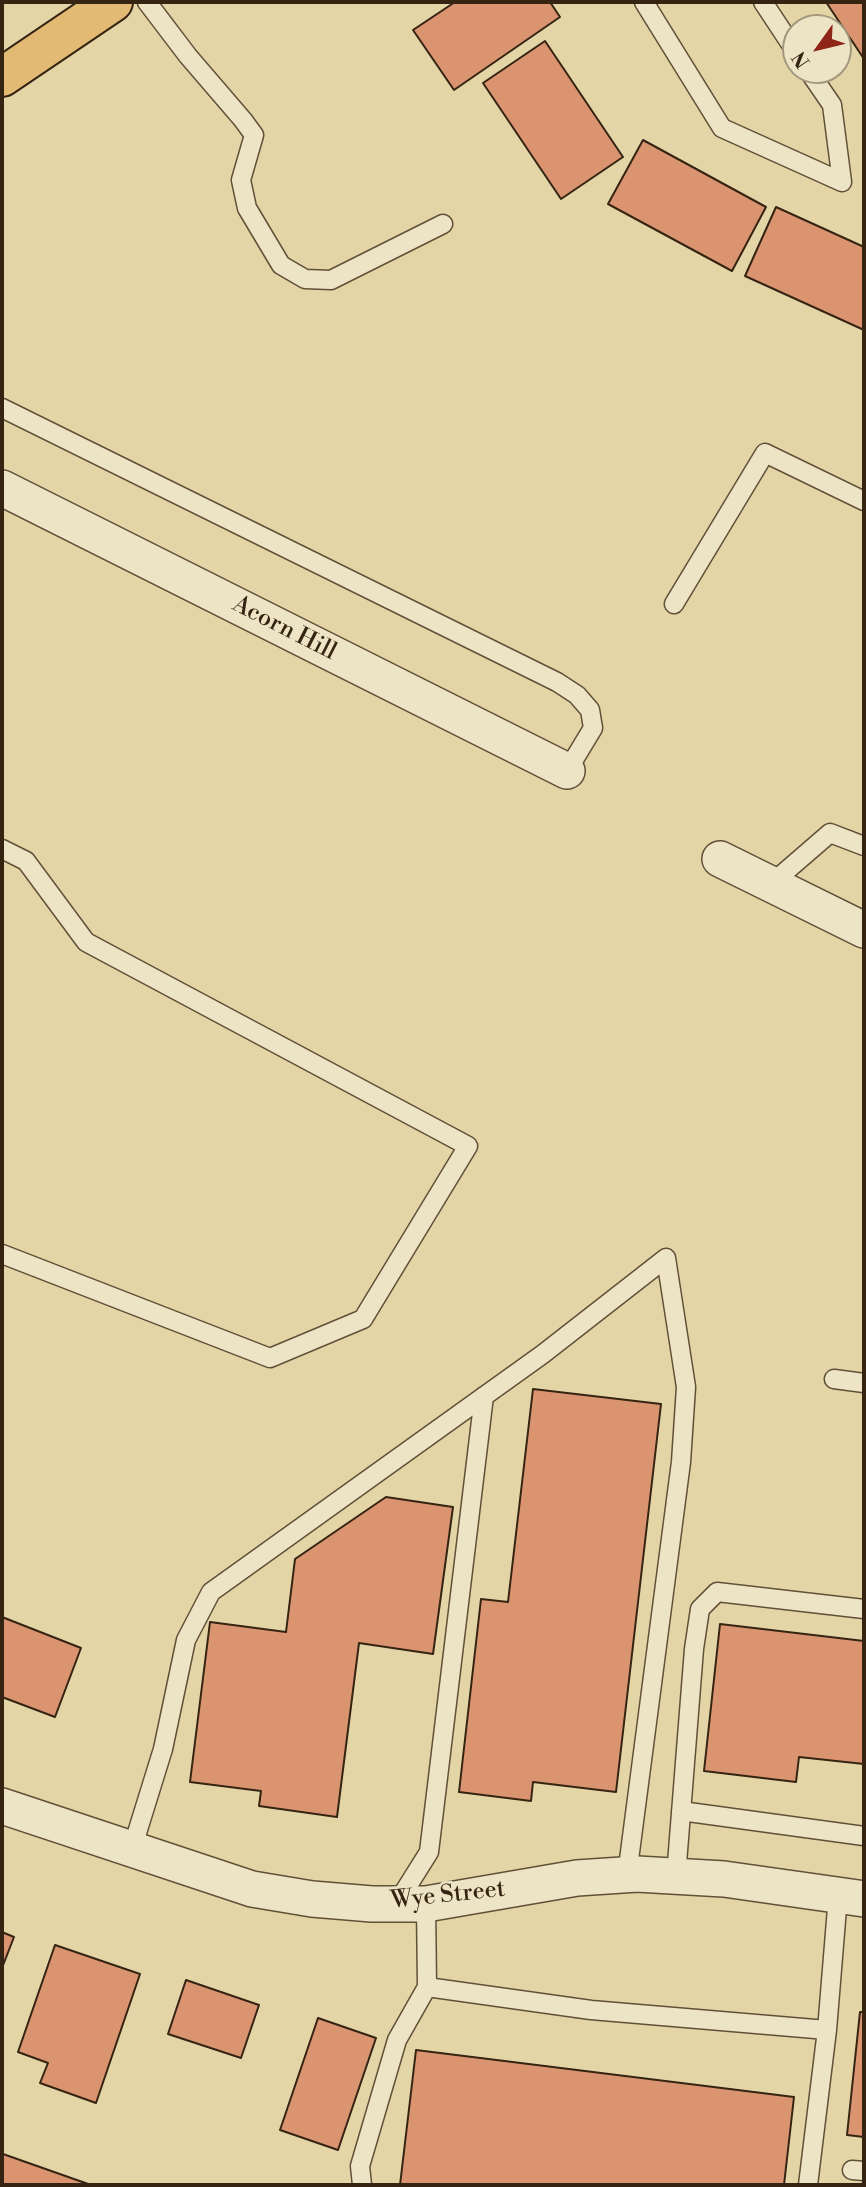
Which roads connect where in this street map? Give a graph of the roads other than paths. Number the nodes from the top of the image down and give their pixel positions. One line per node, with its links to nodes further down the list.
1 (113, 2): 6 (main road)
2 (147, 2): 8 (lane)
3 (644, 2): 7 (lane)
4 (763, 2): 5 (lane)
5 (782, 31)
6 (2, 77)
7 (818, 84)
8 (443, 224)
9 (3, 412): 13 (lane)
10 (2, 488): 13 (street, Acorn Hill)
11 (864, 500): 12 (lane)
12 (674, 604)
13 (567, 771)
14 (864, 846): 17 (lane)
15 (2, 849): 19 (lane)
16 (719, 859): 17 (street)
17 (771, 884): 18 (street)
18 (864, 930)
19 (2, 1254)
20 (834, 1379): 21 (lane)
21 (864, 1384)
22 (484, 1396): 27 (lane); 28 (lane); 31 (lane)
23 (864, 1609): 25 (lane)
24 (2, 1806): 27 (street, Wye Street)
25 (681, 1811): 26 (lane); 29 (lane)
26 (864, 1836)
27 (132, 1849): 31 (street, Wye Street)
28 (627, 1875): 29 (street, Wye Street); 31 (street, Wye Street)
29 (676, 1876): 30 (street, Wye Street)
30 (851, 1897): 33 (lane)
31 (411, 1903): 32 (lane)
32 (427, 1987): 33 (lane); 34 (lane)
33 (827, 2030): 35 (lane)
34 (362, 2185)
35 (808, 2185)

